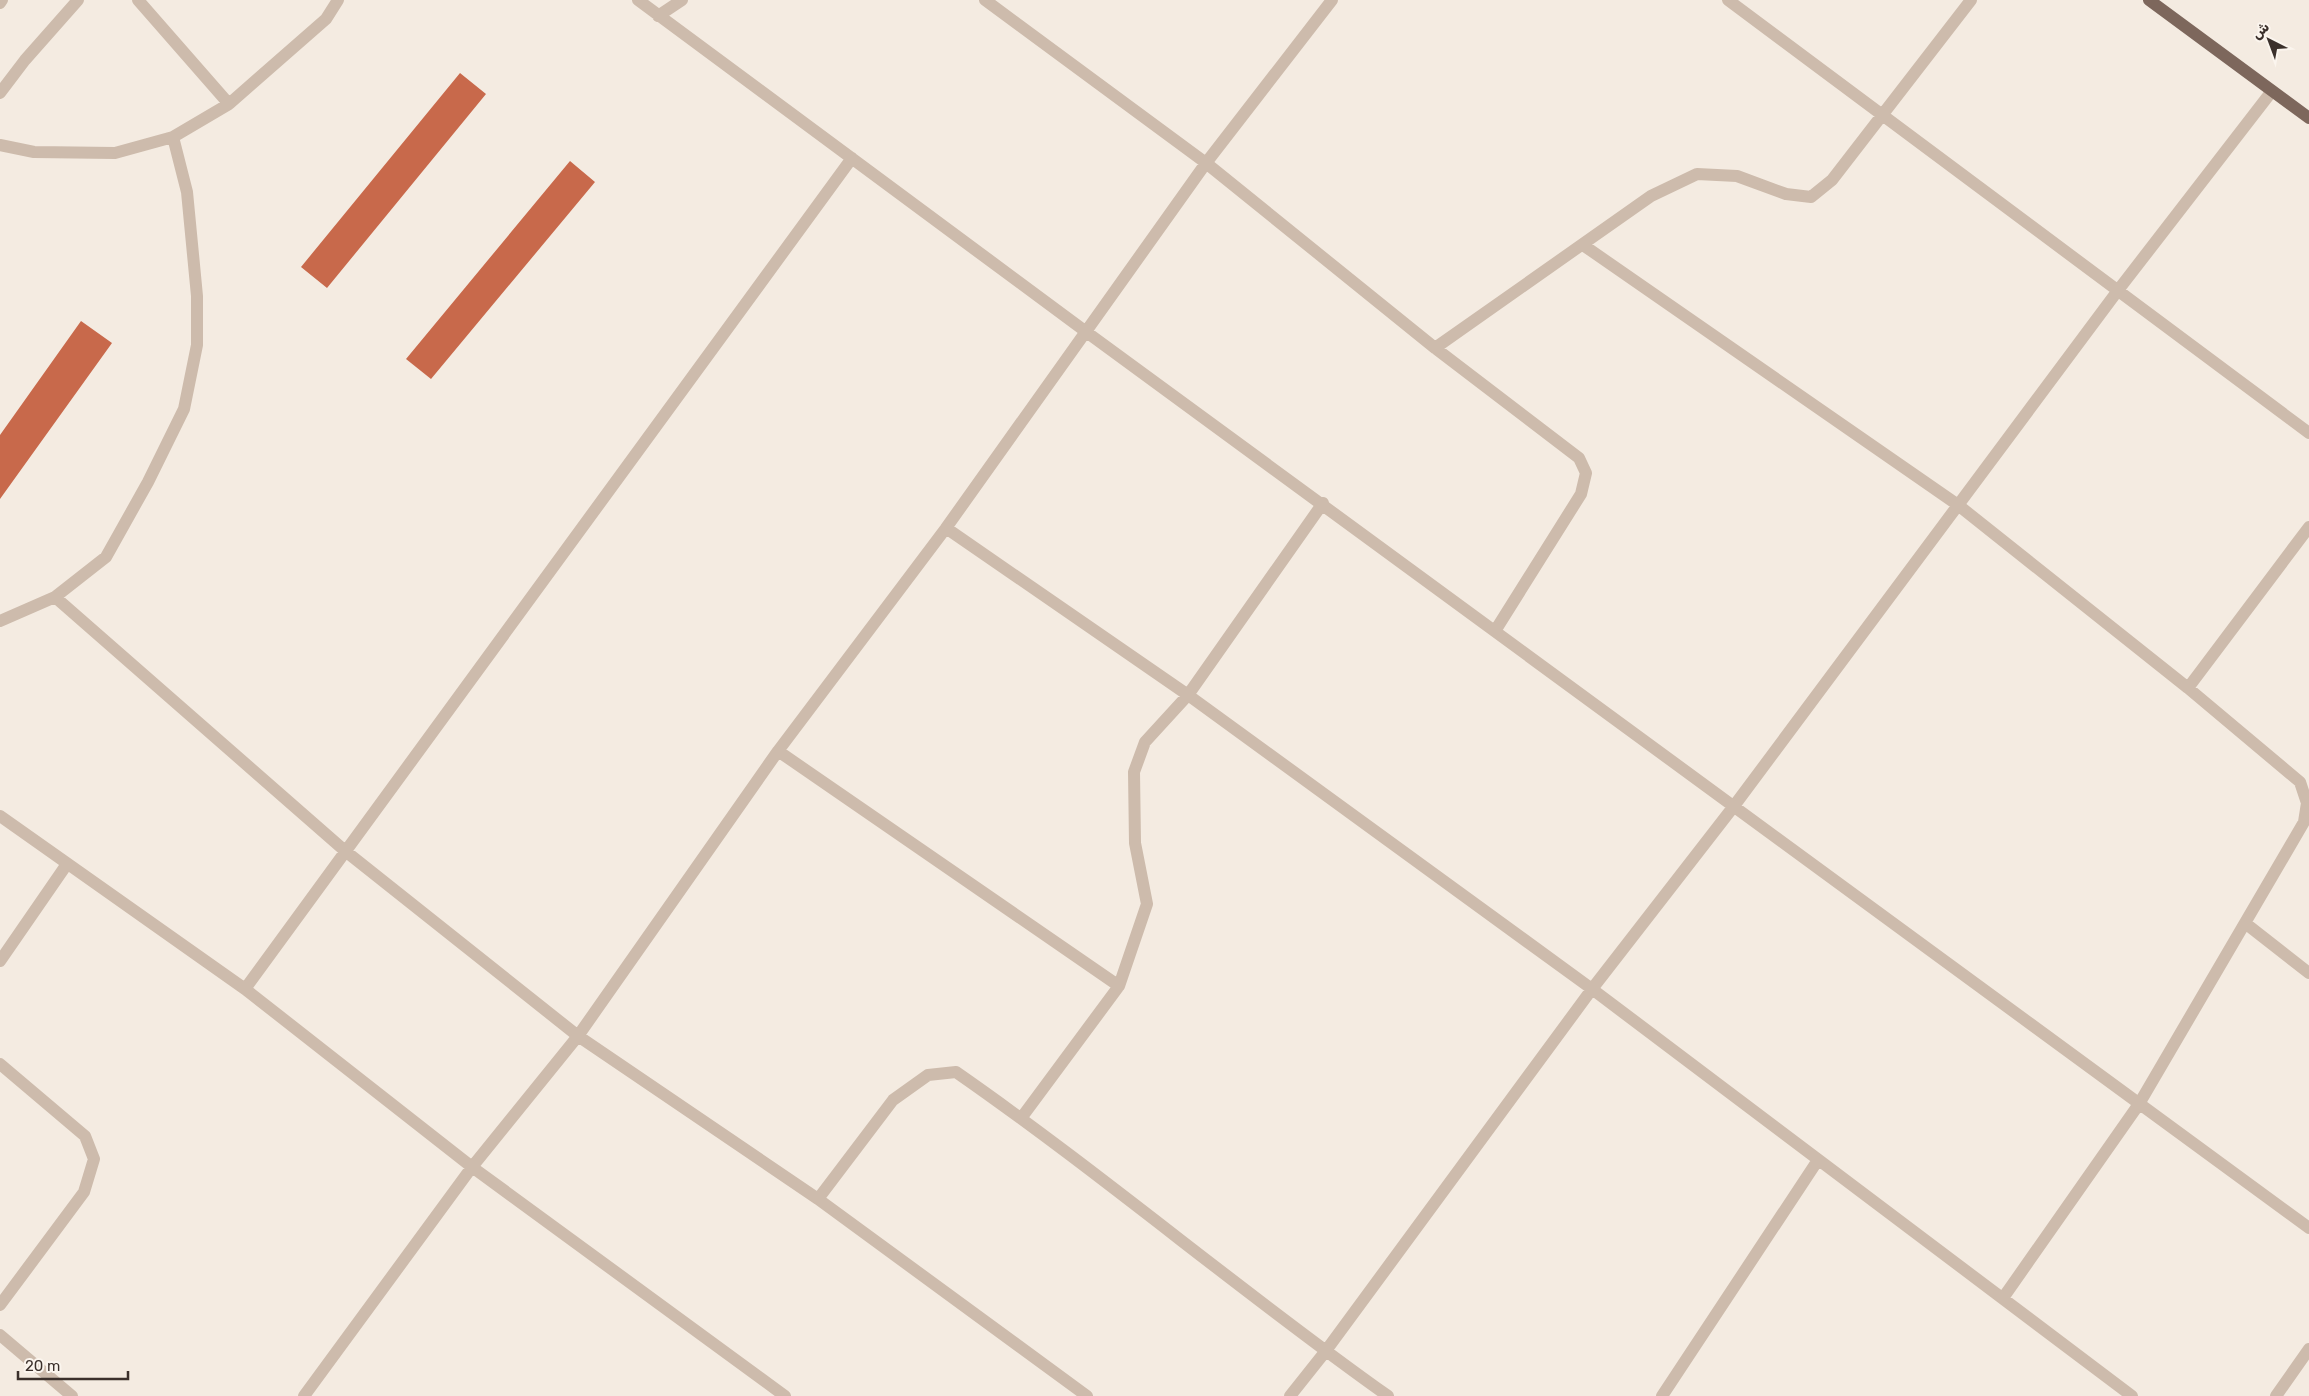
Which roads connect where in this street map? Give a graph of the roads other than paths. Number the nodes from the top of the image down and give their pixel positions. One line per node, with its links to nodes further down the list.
1 (78, 0): 13 (street)
2 (138, 0): 14 (street)
3 (338, 0): 14 (street)
4 (638, 0): 11 (street)
5 (682, 0): 11 (street)
6 (985, 0): 20 (street)
7 (1332, 0): 20 (street)
8 (1728, 0): 15 (street)
9 (1970, 0): 15 (street)
10 (2149, 0): 12 (main road)
11 (658, 16): 19 (street)
12 (2272, 91): 16 (main road); 22 (street)
13 (0, 93)
14 (229, 104): 17 (street)
15 (1883, 114): 21 (street); 22 (street)
16 (2309, 118)
17 (173, 137): 18 (street); 30 (street)
18 (0, 145)
19 (852, 158): 23 (street); 38 (street)
20 (1206, 163): 23 (street); 24 (street)
21 (1583, 245): 24 (street); 27 (street)
22 (2119, 289): 25 (street); 27 (street)
23 (1085, 331): 26 (street); 29 (street)
24 (1435, 348): 32 (street)
25 (2309, 433)
26 (1323, 503): 32 (street); 34 (street)
27 (1958, 505): 33 (street); 36 (street)
28 (2309, 527): 33 (street)
29 (946, 528): 34 (street); 35 (street)
30 (55, 597): 31 (street); 38 (street)
31 (0, 621)
32 (1495, 631): 36 (street)
33 (2188, 688): 40 (street)
34 (1188, 695): 43 (street); 45 (street)
35 (778, 751): 43 (street); 46 (street)
36 (1734, 806): 45 (street); 48 (street)
37 (0, 816): 39 (street)
38 (344, 850): 44 (street); 46 (street)
39 (67, 864): 41 (street); 44 (street)
40 (2245, 923): 42 (street); 48 (street)
41 (0, 961)
42 (2309, 973)
43 (1119, 986): 49 (street)
44 (245, 989): 51 (street)
45 (1592, 989): 50 (street); 58 (street)
46 (578, 1036): 51 (street); 52 (street)
47 (0, 1064): 55 (street)
48 (2139, 1104): 53 (street); 54 (street)
49 (1022, 1118): 52 (street); 58 (street)
50 (1818, 1160): 54 (street); 65 (street)
51 (472, 1167): 60 (street); 61 (street)
52 (818, 1199): 62 (street)
53 (2309, 1228)
54 (2003, 1298): 66 (street)
55 (0, 1305)
56 (0, 1336): 59 (street)
57 (2309, 1349): 67 (street)
58 (1325, 1352): 63 (street); 64 (street)
59 (72, 1396)
60 (304, 1396)
61 (785, 1396)
62 (1087, 1396)
63 (1290, 1396)
64 (1388, 1396)
65 (1662, 1396)
66 (2132, 1396)
67 (2276, 1396)

